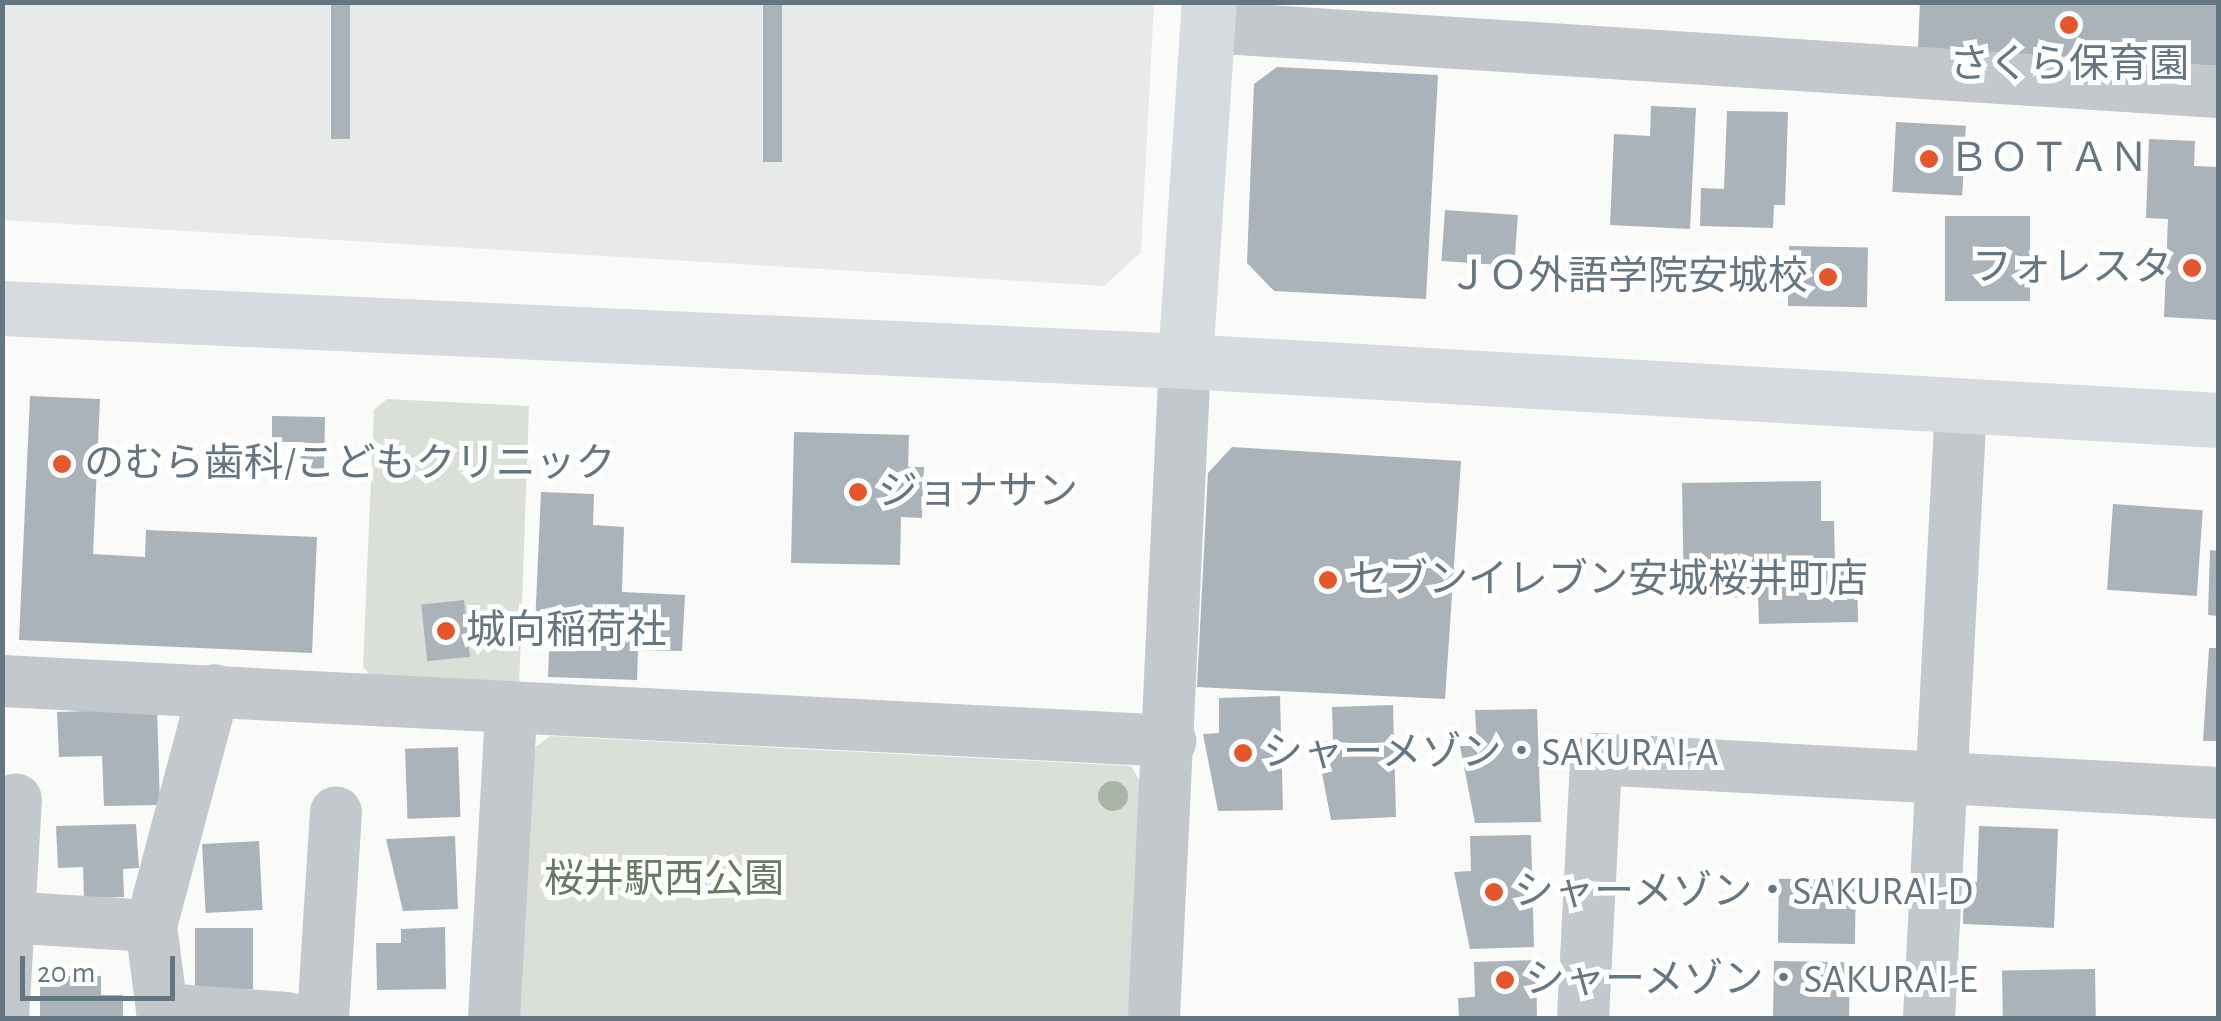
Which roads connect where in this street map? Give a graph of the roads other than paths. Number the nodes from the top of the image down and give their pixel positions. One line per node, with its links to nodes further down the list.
1 (1208, 15): 2 (street); 4 (street)
2 (2218, 92)
3 (2, 308): 4 (street)
4 (1185, 360): 5 (street); 10 (street)
5 (1960, 406): 6 (street); 11 (street)
6 (2218, 420)
7 (2, 681): 8 (street)
8 (214, 690): 9 (street); 16 (street)
9 (511, 710): 10 (street); 21 (street)
10 (1170, 741): 22 (street)
11 (1940, 777): 12 (street); 23 (street); 24 (street)
12 (2218, 793)
13 (16, 799): 15 (street)
14 (336, 812): 20 (street)
15 (4, 917): 16 (street); 18 (street)
16 (151, 926): 17 (street)
17 (162, 1014): 19 (street)
18 (2, 1018)
19 (287, 1018)
20 (323, 1018)
21 (494, 1018)
22 (1154, 1018)
23 (1583, 1018)
24 (1929, 1018)

